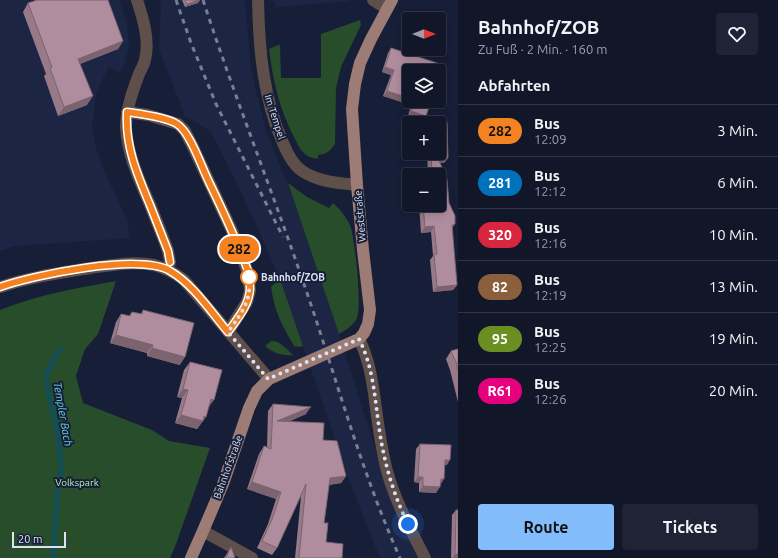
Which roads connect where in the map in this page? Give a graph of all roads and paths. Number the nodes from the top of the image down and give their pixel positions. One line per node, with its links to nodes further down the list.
1 (137, 0): 5 (street)
2 (258, 0): 6 (street, Im Tempel)
3 (373, 0): 4 (street)
4 (390, 5): 6 (main road, Weststraße)
5 (127, 112): 7 (street); 9 (street)
6 (357, 185): 10 (main road, Weststraße)
7 (168, 270): 8 (street); 9 (street)
8 (0, 287)
9 (228, 332): 11 (street)
10 (359, 339): 11 (main road); 15 (street)
11 (268, 379): 12 (main road, Bahnhofstraße)
12 (203, 531): 13 (main road, Bahnhofstraße); 14 (street)
13 (191, 558)
14 (252, 558)
15 (425, 558)

